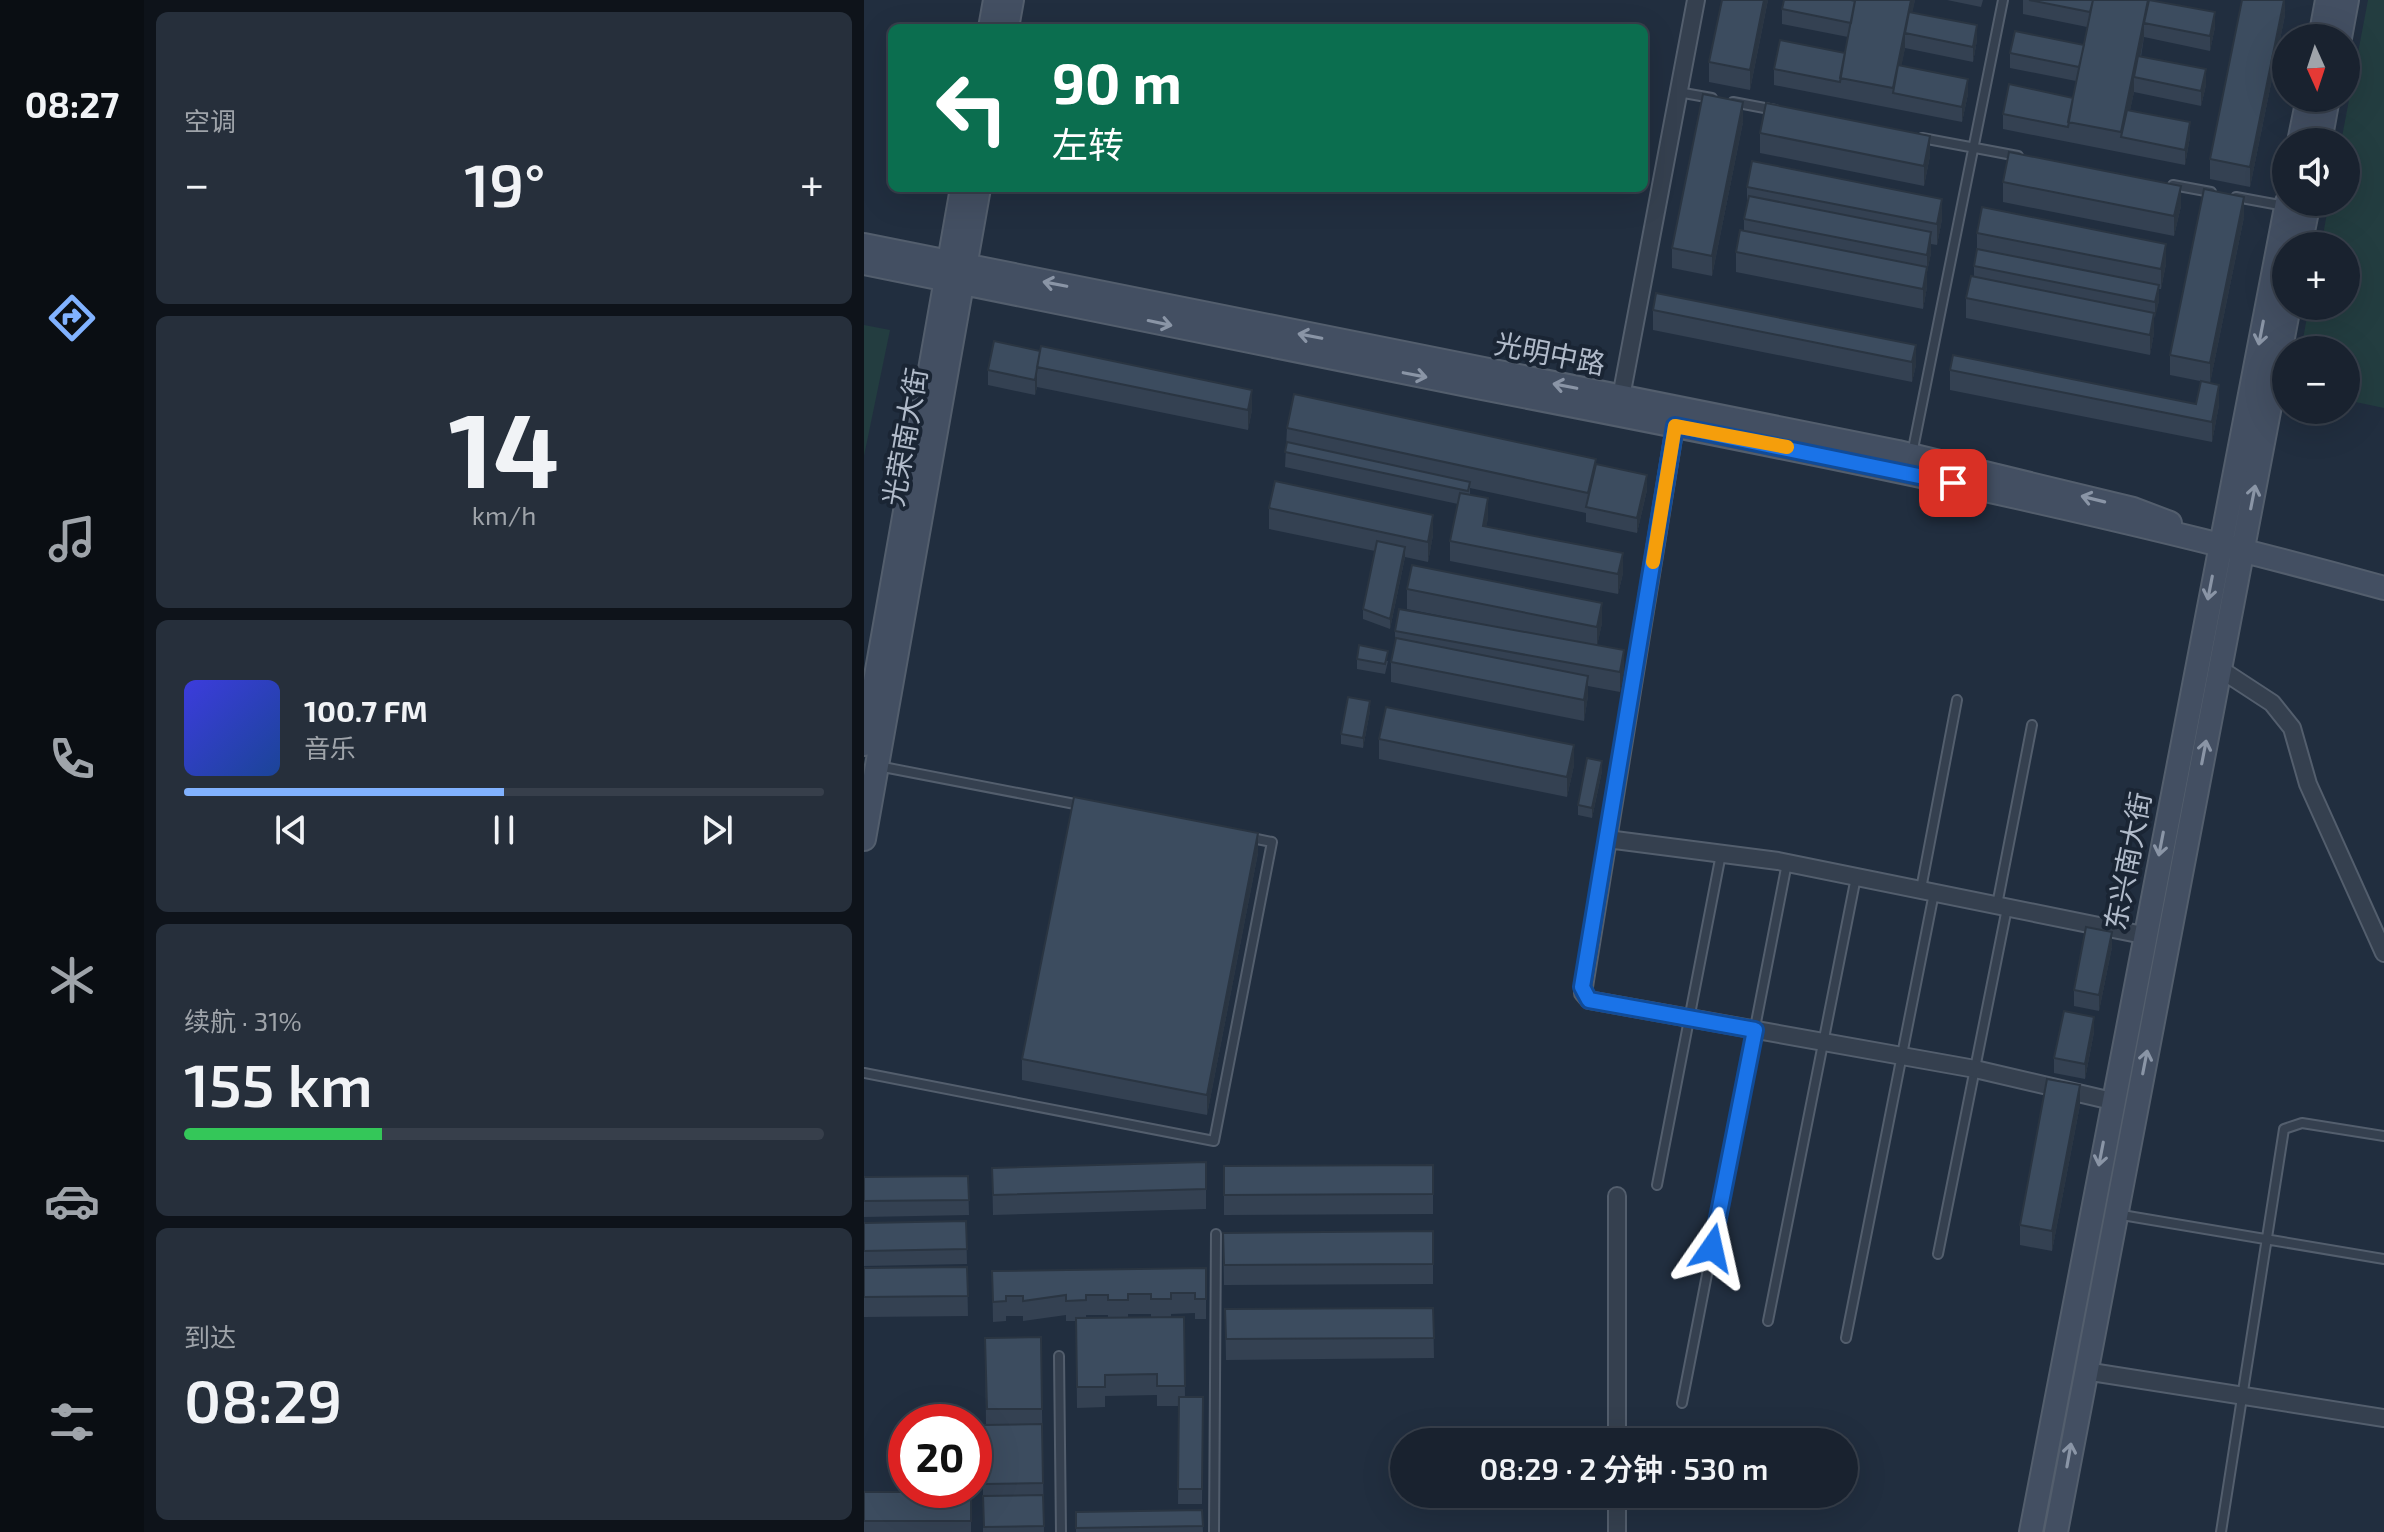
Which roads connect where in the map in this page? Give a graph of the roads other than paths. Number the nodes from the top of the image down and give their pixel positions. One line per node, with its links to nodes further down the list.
1 (995, 0): 7 (street)
2 (1012, 0): 8 (street)
3 (1696, 0): 11 (street)
4 (2003, 0): 14 (lane)
5 (2327, 0): 9 (street)
6 (2347, 0): 10 (street)
7 (991, 24)
8 (1008, 24)
9 (2323, 24)
10 (2343, 24)
11 (1678, 92): 12 (lane); 25 (street)
12 (1787, 112)
13 (1911, 136): 14 (lane)
14 (1973, 147): 15 (lane); 27 (lane)
15 (2036, 159)
16 (2161, 183): 19 (lane)
17 (962, 192): 23 (street, 光荣南大街)
18 (978, 192): 23 (street, 光荣南大街)
19 (2272, 202)
20 (2285, 216): 28 (street, 东兴南大街, one-way to 28)
21 (864, 245): 23 (street, 光明中路)
22 (864, 263): 23 (street, 光明中路)
23 (955, 273): 25 (street, 光明中路, one-way to 23); 26 (street, 光明中路, one-way to 26); 34 (street, 光荣南大街); 35 (street, 光荣南大街)
24 (2286, 320): 29 (street, 东兴南大街, one-way to 24)
25 (1621, 397): 27 (street, 光明中路)
26 (1675, 426): 28 (street, 光明中路); 39 (street)
27 (1912, 455): 28 (street, 光明中路, one-way to 27)
28 (2219, 542): 29 (street, 光明中路); 45 (street, 东兴南大街, one-way to 45)
29 (2244, 549): 30 (street, 光明中路); 31 (street, 东兴南大街)
30 (2384, 588)
31 (2220, 669): 46 (street); 57 (street, 东兴南大街, one-way to 31)
32 (1957, 700): 43 (lane)
33 (2032, 725): 44 (lane)
34 (864, 744)
35 (877, 766): 36 (lane); 38 (street, 光荣南大街)
36 (1090, 807)
37 (1242, 837): 52 (lane)
38 (864, 839)
39 (1607, 839): 40 (street); 47 (street)
40 (1721, 854): 41 (street); 47 (lane)
41 (1787, 863): 42 (street); 48 (lane)
42 (1856, 877): 43 (street); 49 (lane)
43 (1928, 891): 44 (street); 50 (lane)
44 (2002, 907): 45 (street); 51 (lane)
45 (2143, 935): 53 (street, 东兴南大街)
46 (2384, 953)
47 (1690, 1018): 48 (street); 55 (lane)
48 (1755, 1030): 49 (street); 67 (lane)
49 (1823, 1042): 50 (street); 62 (lane)
50 (1901, 1056): 51 (street); 63 (lane)
51 (1975, 1069): 53 (street); 60 (lane)
52 (864, 1073)
53 (2112, 1101): 74 (street, 东兴南大街, one-way to 74)
54 (2384, 1136): 59 (lane)
55 (1657, 1185)
56 (1617, 1196): 69 (street)
57 (2115, 1214): 59 (lane); 65 (street, 东兴南大街)
58 (1216, 1234): 72 (lane)
59 (2267, 1239): 61 (lane); 66 (lane)
60 (1938, 1254)
61 (2384, 1259)
62 (1768, 1321)
63 (1846, 1338)
64 (1059, 1356): 71 (lane)
65 (2085, 1371): 66 (street); 75 (street, 东兴南大街, one-way to 65)
66 (2243, 1396): 68 (street); 76 (lane)
67 (1682, 1403)
68 (2384, 1418)
69 (1617, 1428)
70 (1617, 1508): 73 (street)
71 (1061, 1532)
72 (1214, 1532)
73 (1617, 1532)
74 (2031, 1532)
75 (2056, 1532)
76 (2221, 1532)

